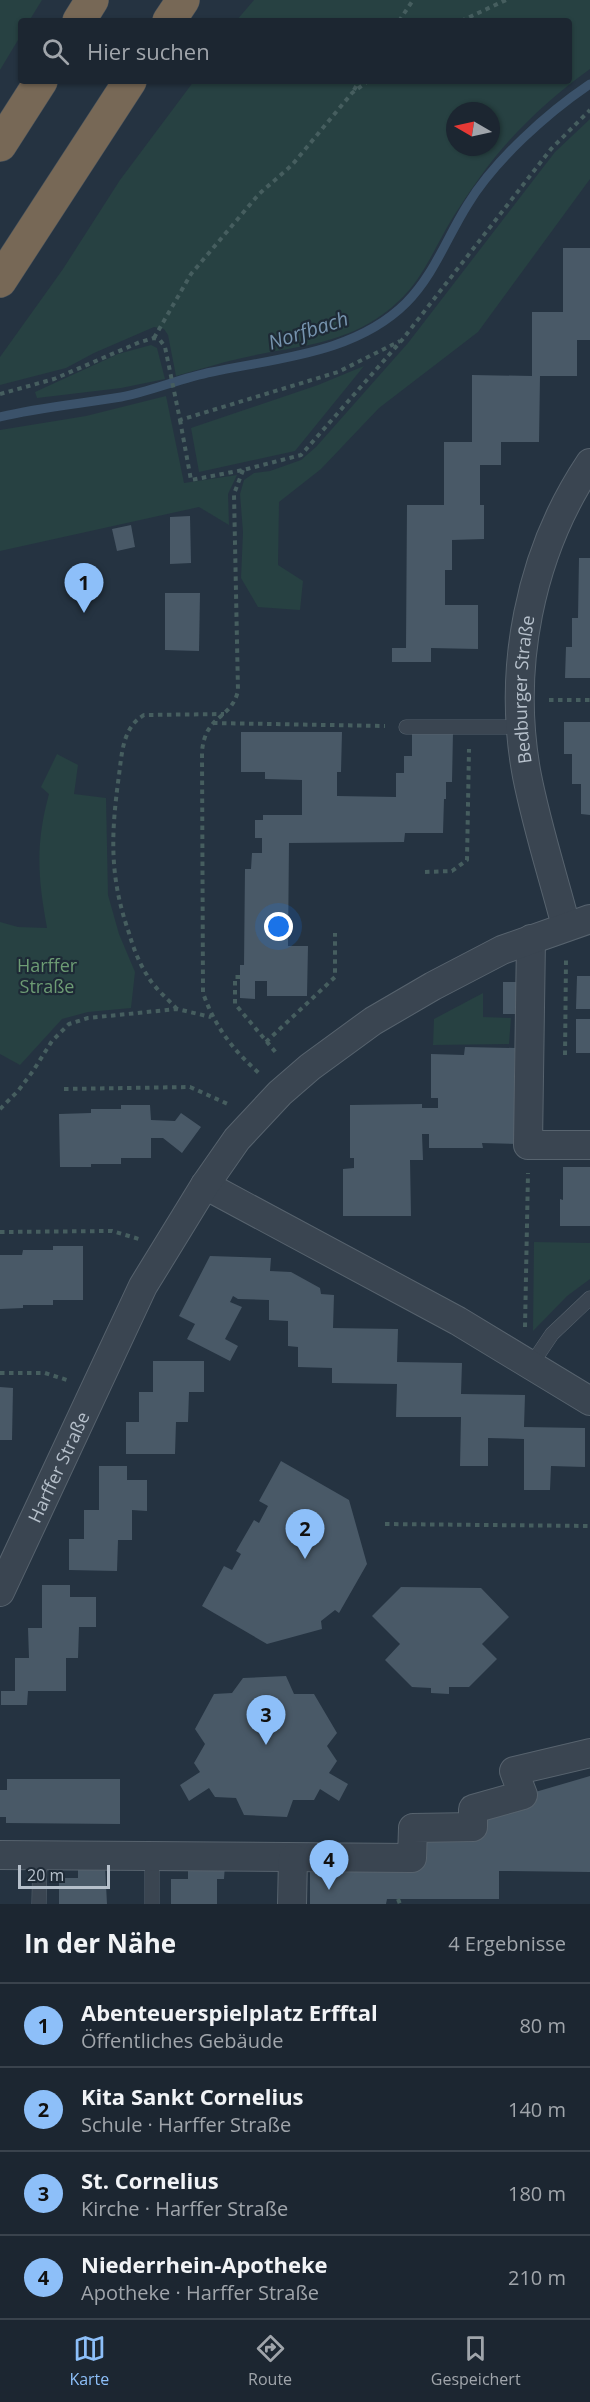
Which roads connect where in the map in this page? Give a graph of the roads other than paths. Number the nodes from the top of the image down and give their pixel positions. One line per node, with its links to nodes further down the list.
1 (92, 0): 3 (highway)
2 (183, 0): 4 (highway)
3 (81, 18)
4 (171, 18)
5 (39, 84): 7 (highway)
6 (128, 84): 8 (highway)
7 (0, 145)
8 (0, 281)
9 (590, 464): 10 (street, Bedburger Straße)
10 (520, 714): 11 (lane); 12 (street, Bedburger Straße)
11 (406, 727)
12 (578, 922): 13 (street, Harffer Straße)
13 (531, 939): 14 (street); 15 (street, Harffer Straße)
14 (590, 1145)
15 (206, 1185): 17 (street); 19 (street, Harffer Straße)
16 (590, 1299): 17 (lane)
17 (528, 1363): 18 (street)
18 (590, 1401)
19 (0, 1593)
20 (590, 1754): 24 (street)
21 (0, 1855): 22 (street)
22 (40, 1855): 23 (street); 25 (lane)
23 (152, 1857): 24 (street); 26 (lane)
24 (293, 1858): 27 (street)
25 (39, 1904)
26 (152, 1904)
27 (292, 1904)

